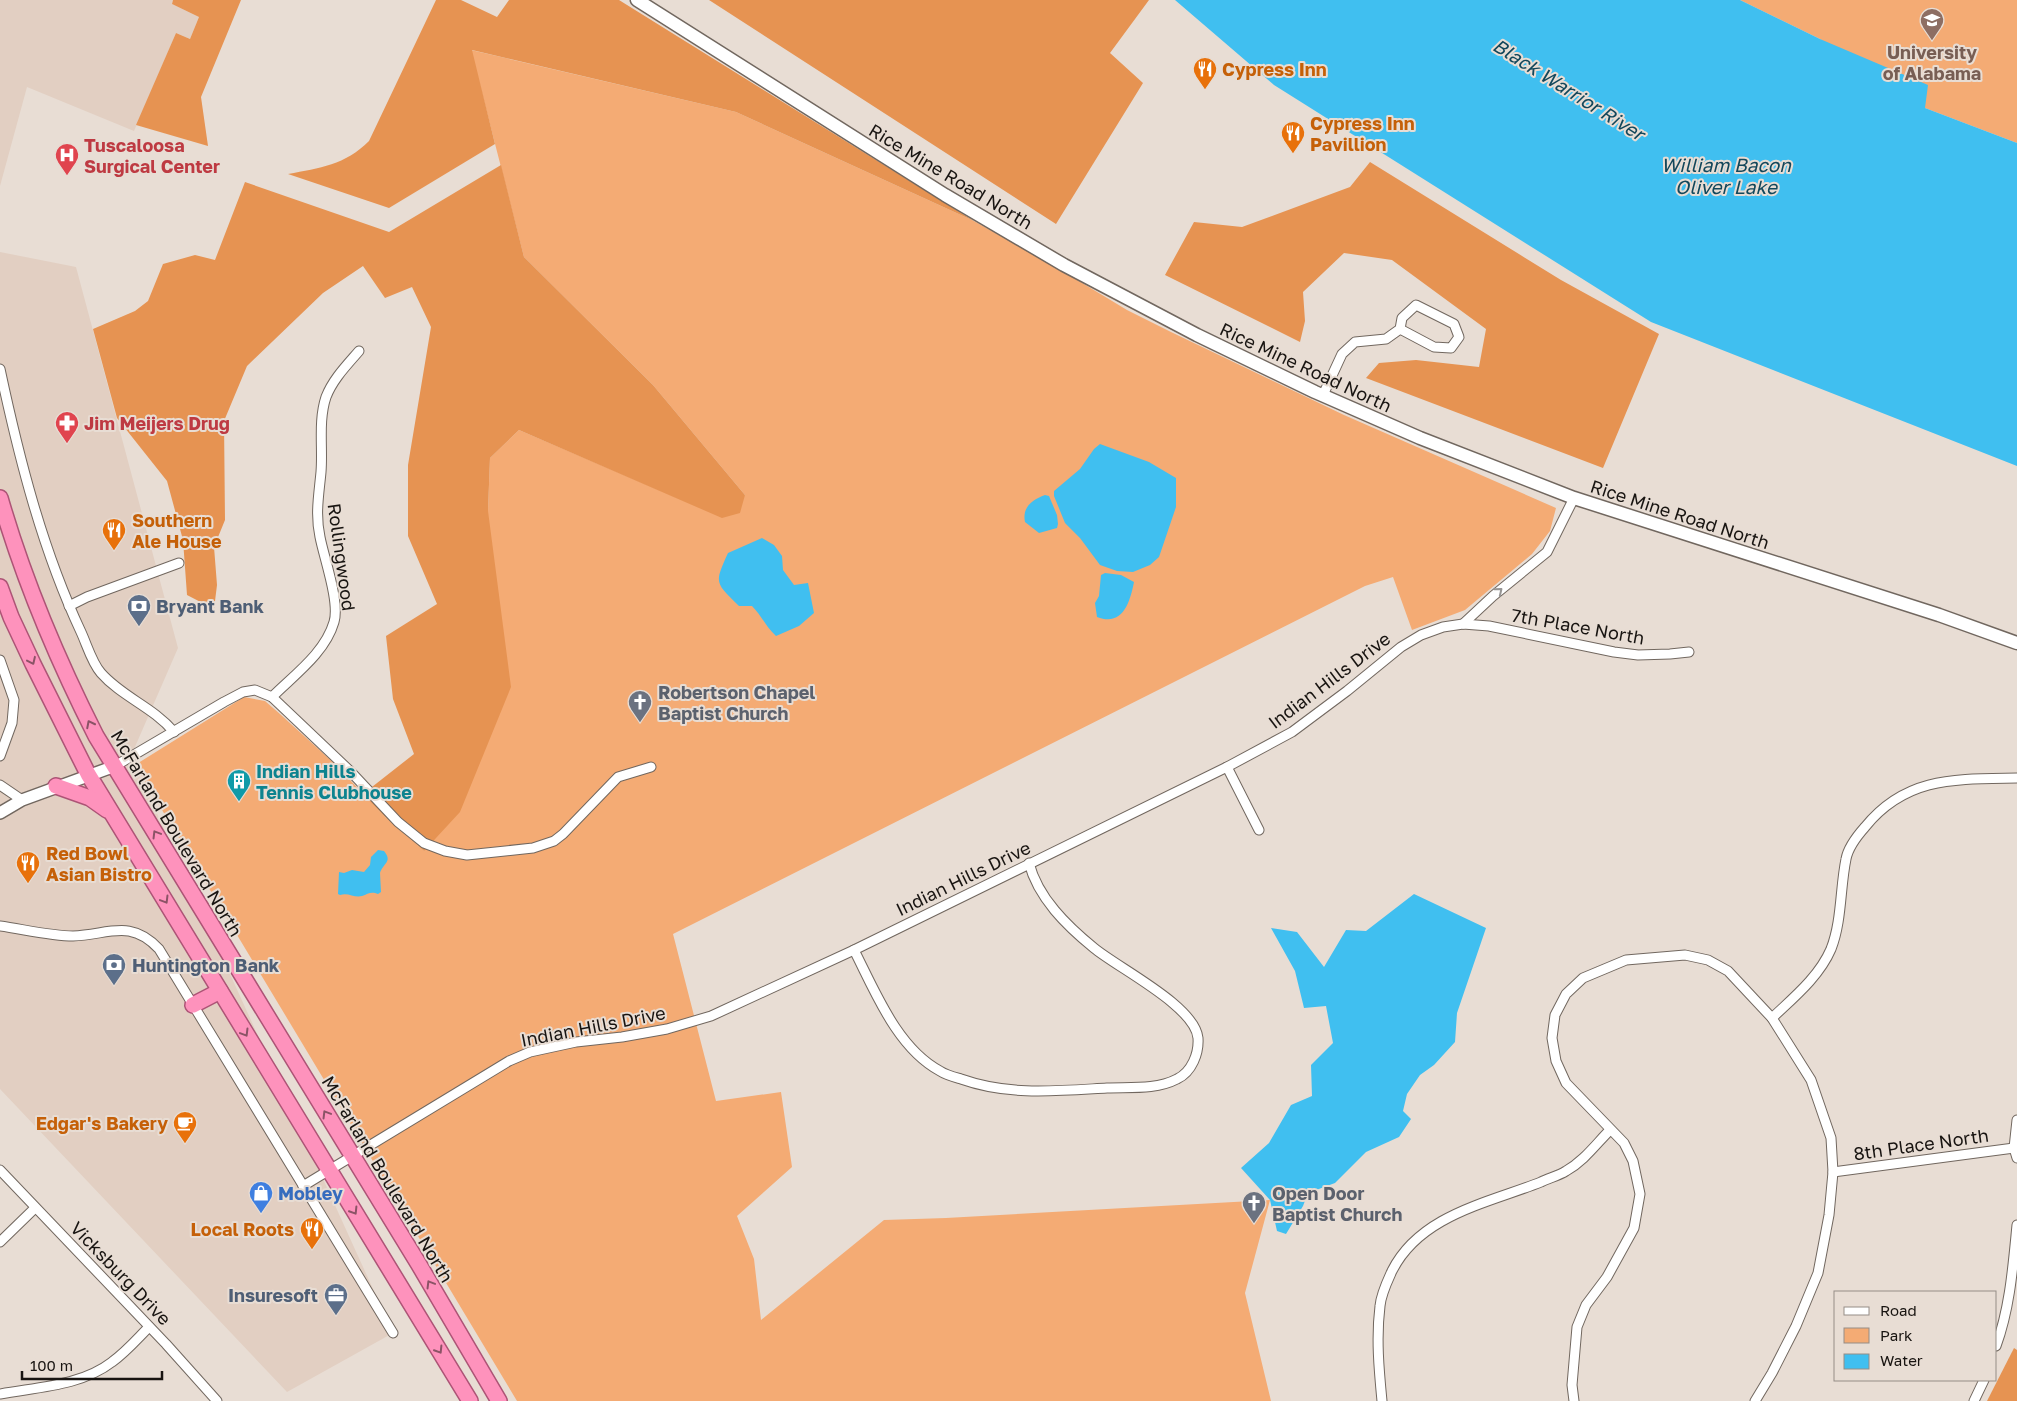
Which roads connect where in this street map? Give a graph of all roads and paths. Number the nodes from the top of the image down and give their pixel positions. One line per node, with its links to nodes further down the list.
1 (637, 0): 5 (main road, Rice Mine Road North)
2 (1400, 329): 2 (street); 5 (street)
3 (359, 350): 15 (street, Rollingwood)
4 (0, 369): 10 (street)
5 (1323, 395): 7 (main road, Rice Mine Road North)
6 (0, 498): 18 (highway, McFarland Boulevard North, one-way to 6)
7 (1574, 498): 11 (street, one-way to 7); 12 (main road, Rice Mine Road North)
8 (179, 563): 10 (street)
9 (0, 587): 21 (highway, one-way to 21)
10 (69, 606): 16 (street)
11 (1463, 624): 13 (street, 7th Place North); 20 (street, Indian Hills Drive)
12 (2017, 643)
13 (1689, 652)
14 (0, 660): 17 (street)
15 (272, 697): 16 (street); 19 (street)
16 (174, 732): 18 (street)
17 (0, 756)
18 (114, 766): 21 (street); 38 (highway, McFarland Boulevard North, one-way to 18)
19 (651, 767)
20 (1227, 767): 28 (street); 29 (street, Indian Hills Drive)
21 (88, 774): 24 (street); 27 (highway)
22 (2017, 778): 34 (street)
23 (0, 785): 25 (street)
24 (56, 786): 25 (street); 27 (highway)
25 (22, 800): 26 (street)
26 (0, 813)
27 (112, 813): 32 (highway, one-way to 32)
28 (1259, 830)
29 (1029, 863): 31 (street, Indian Hills Drive); 31 (street)
30 (0, 926): 33 (street)
31 (854, 950): 38 (street, Indian Hills Drive)
32 (220, 991): 33 (highway); 41 (highway, one-way to 41)
33 (193, 1005): 43 (street)
34 (1772, 1018): 36 (street); 42 (street)
35 (2017, 1120): 37 (street)
36 (1610, 1130): 56 (street); 57 (street)
37 (2014, 1148): 39 (street); 42 (street, 8th Place North)
38 (352, 1155): 41 (street, Indian Hills Drive); 55 (highway, McFarland Boulevard North, one-way to 38)
39 (2017, 1158)
40 (0, 1170): 44 (street, Vicksburg Drive)
41 (328, 1170): 43 (street, Indian Hills Drive); 54 (highway, one-way to 54)
42 (1833, 1172): 52 (street)
43 (303, 1186): 48 (street)
44 (35, 1208): 46 (street); 47 (street, Vicksburg Drive)
45 (2017, 1225): 49 (street)
46 (0, 1242)
47 (149, 1327): 51 (street); 53 (street, Vicksburg Drive)
48 (393, 1333)
49 (1997, 1343)
50 (1984, 1381): 58 (street)
51 (0, 1394)
52 (1757, 1400)
53 (217, 1401)
54 (470, 1401)
55 (499, 1401)
56 (1382, 1401)
57 (1574, 1401)
58 (1974, 1401)

